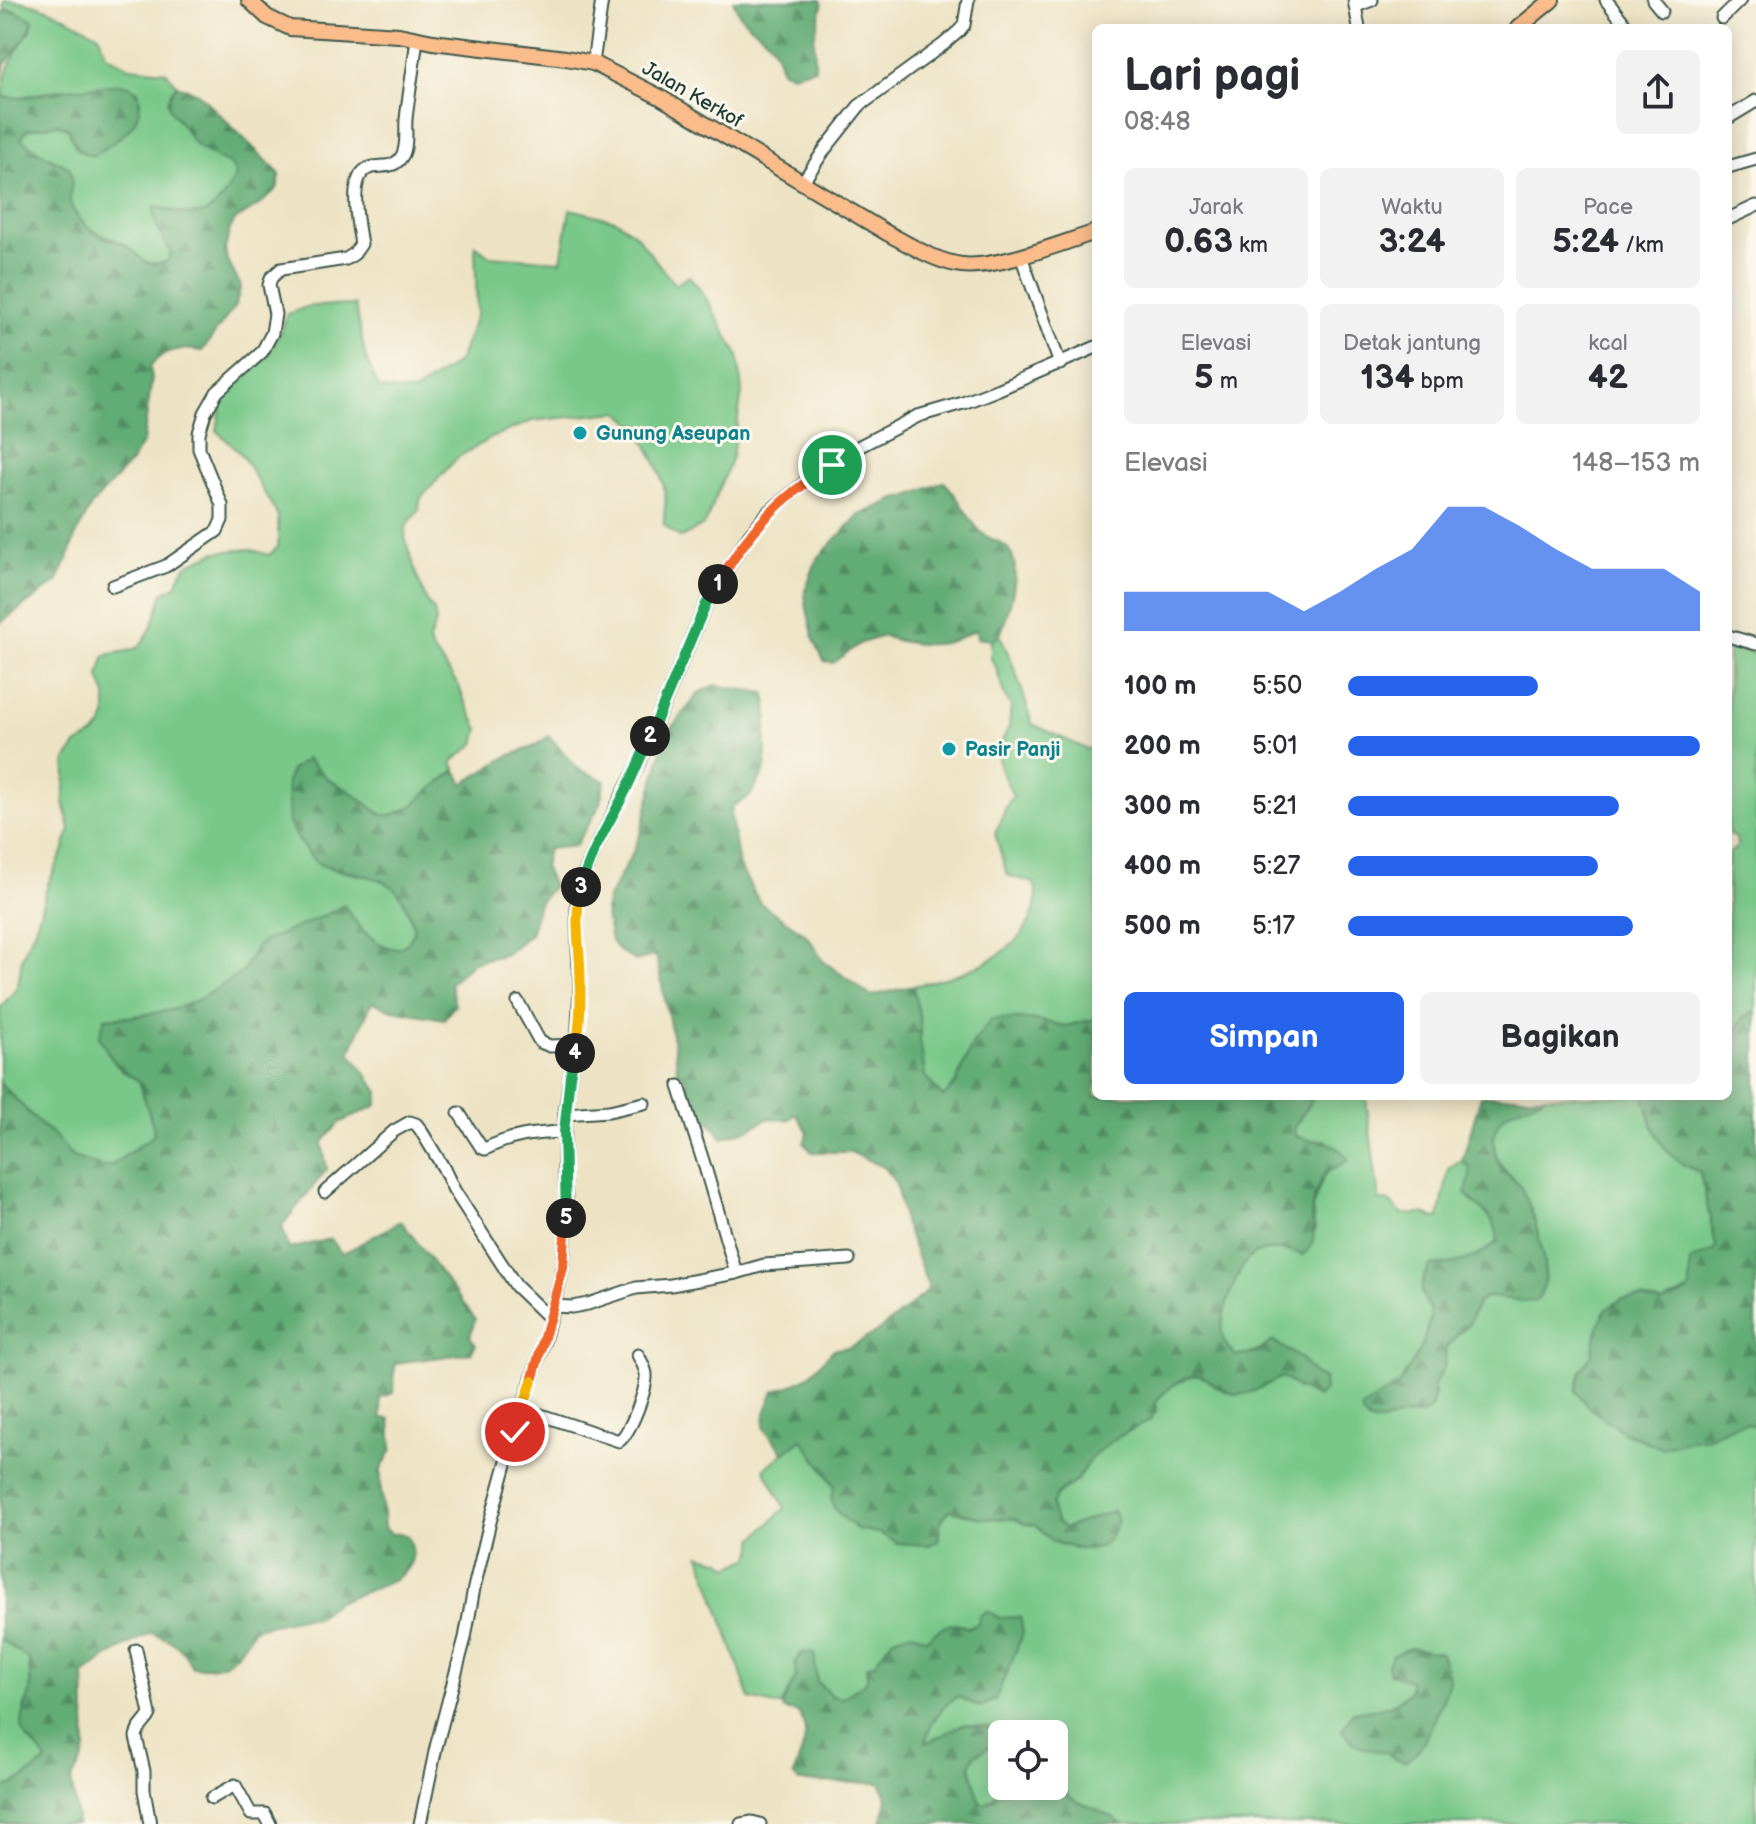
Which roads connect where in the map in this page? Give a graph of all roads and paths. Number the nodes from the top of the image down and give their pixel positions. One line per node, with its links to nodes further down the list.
1 (249, 0): 16 (main road, Jalan Kerkof)
2 (602, 0): 17 (street)
3 (968, 0): 22 (street)
4 (1372, 0): 9 (street)
5 (1552, 0): 10 (main road)
6 (1606, 0): 15 (street)
7 (1653, 0): 11 (street)
8 (1740, 0): 12 (street)
9 (1355, 3): 13 (street)
10 (1537, 5): 14 (main road)
11 (1662, 11)
12 (1722, 18)
13 (1358, 24)
14 (1521, 24)
15 (1624, 24)
16 (417, 38): 17 (main road, Jalan Kerkof); 29 (street)
17 (593, 63): 22 (main road, Jalan Kerkof)
18 (1756, 101): 19 (street)
19 (1732, 116)
20 (1756, 159): 21 (street)
21 (1732, 166)
22 (802, 183): 26 (main road, Jalan Kerkof)
23 (1756, 206): 24 (street)
24 (1732, 217)
25 (1092, 233): 26 (main road, Jalan Kerkof)
26 (1021, 256): 28 (street)
27 (1092, 349): 28 (street)
28 (1060, 364): 33 (street)
29 (113, 586)
30 (1732, 637): 31 (street)
31 (1756, 644)
32 (518, 1002): 33 (street)
33 (577, 1045): 37 (street)
34 (679, 1086): 41 (street)
35 (644, 1103): 37 (street)
36 (459, 1113): 38 (street)
37 (565, 1114): 38 (street)
38 (564, 1132): 42 (street)
39 (325, 1192): 43 (street)
40 (849, 1259): 41 (street)
41 (736, 1273): 42 (street)
42 (554, 1306): 43 (street)
43 (549, 1318): 45 (street)
44 (638, 1355): 45 (street)
45 (523, 1409): 50 (street)
46 (136, 1650): 48 (street)
47 (212, 1798): 49 (street)
48 (150, 1824)
49 (270, 1824)
50 (420, 1824)
51 (741, 1824): 52 (street)
52 (760, 1824)

